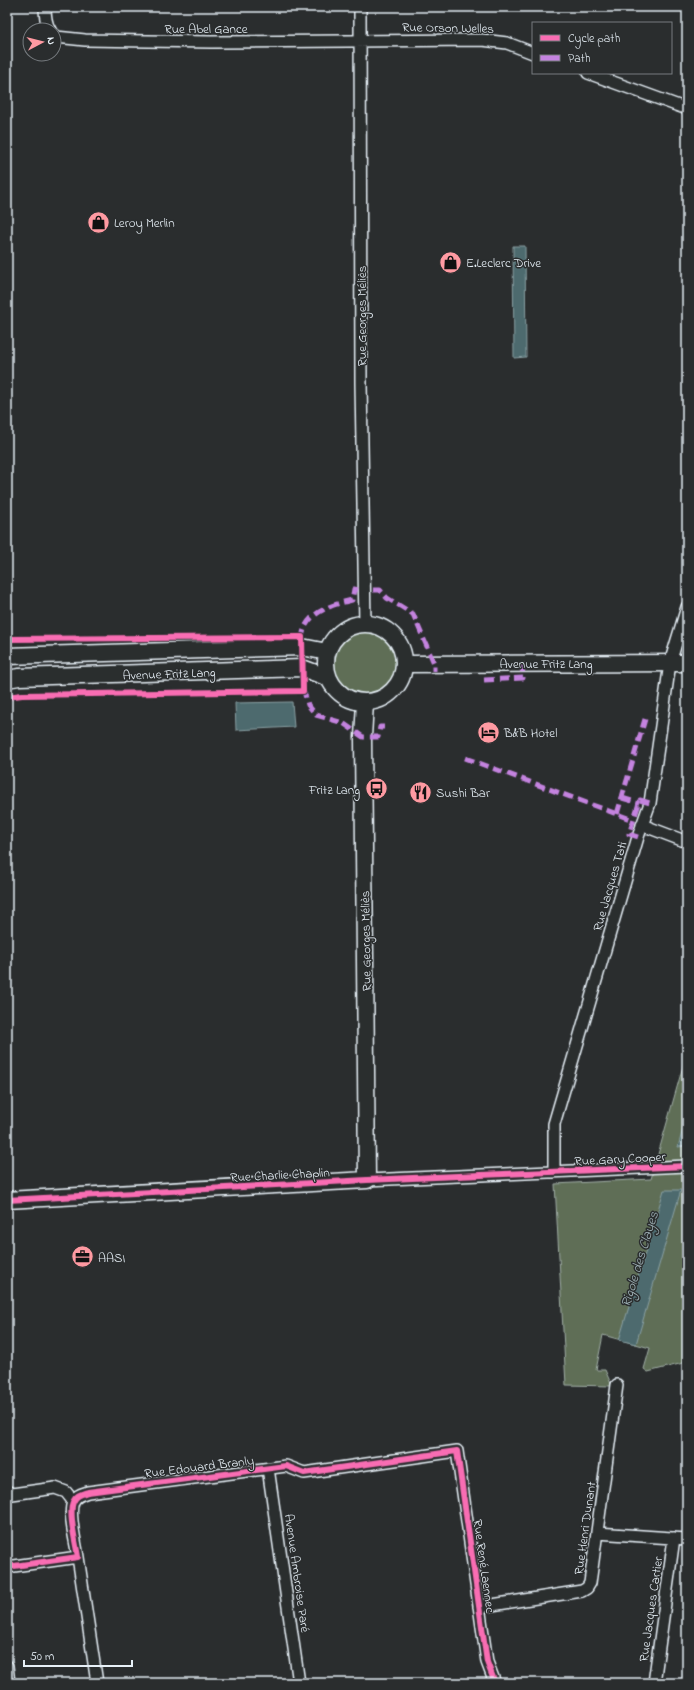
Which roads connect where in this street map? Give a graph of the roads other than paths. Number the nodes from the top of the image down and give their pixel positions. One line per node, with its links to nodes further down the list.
1 (45, 7): 3 (street)
2 (360, 7): 5 (street, Rue Georges Méliès)
3 (47, 22)
4 (62, 38): 5 (street, Rue Abel Gance)
5 (360, 41): 6 (street, Rue Orson Welles); 10 (street, Rue Georges Méliès)
6 (532, 52)
7 (591, 74): 8 (street)
8 (687, 109)
9 (687, 607): 13 (street, Rue Jacques Tati)
10 (365, 624): 11 (street); 15 (street)
11 (328, 652): 12 (street, Avenue Fritz Lang); 16 (street)
12 (7, 656)
13 (670, 663): 14 (street, Avenue Fritz Lang); 15 (street, Avenue Fritz Lang); 19 (street, Rue Jacques Tati)
14 (687, 663)
15 (404, 664): 18 (street)
16 (329, 678): 17 (street, Avenue Fritz Lang); 18 (street)
17 (7, 679)
18 (365, 703): 23 (street, Rue Georges Méliès)
19 (642, 825): 20 (street); 22 (street, Rue Jacques Tati)
20 (687, 842)
21 (687, 1166): 22 (street, Rue Gary Cooper)
22 (554, 1172): 23 (street, Rue Charlie Chaplin)
23 (367, 1180): 24 (street, Rue Charlie Chaplin)
24 (7, 1200)
25 (617, 1385): 30 (street, Rue Henri Dunant)
26 (457, 1452): 27 (street, Rue Edouard Branly); 35 (street, Rue René Laennec)
27 (268, 1468): 29 (street, Rue Edouard Branly); 39 (street, Avenue Ambroise Paré)
28 (7, 1491): 29 (street)
29 (73, 1501): 33 (street)
30 (598, 1533): 31 (street); 35 (street, Rue Henri Dunant)
31 (674, 1538): 32 (street); 41 (street, Rue Jacques Cartier)
32 (687, 1539)
33 (78, 1557): 34 (street); 38 (street)
34 (7, 1567)
35 (479, 1607): 40 (street, Rue René Laennec)
36 (7, 1666): 37 (street)
37 (10, 1683)
38 (97, 1683)
39 (299, 1683)
40 (495, 1683)
41 (654, 1683)

